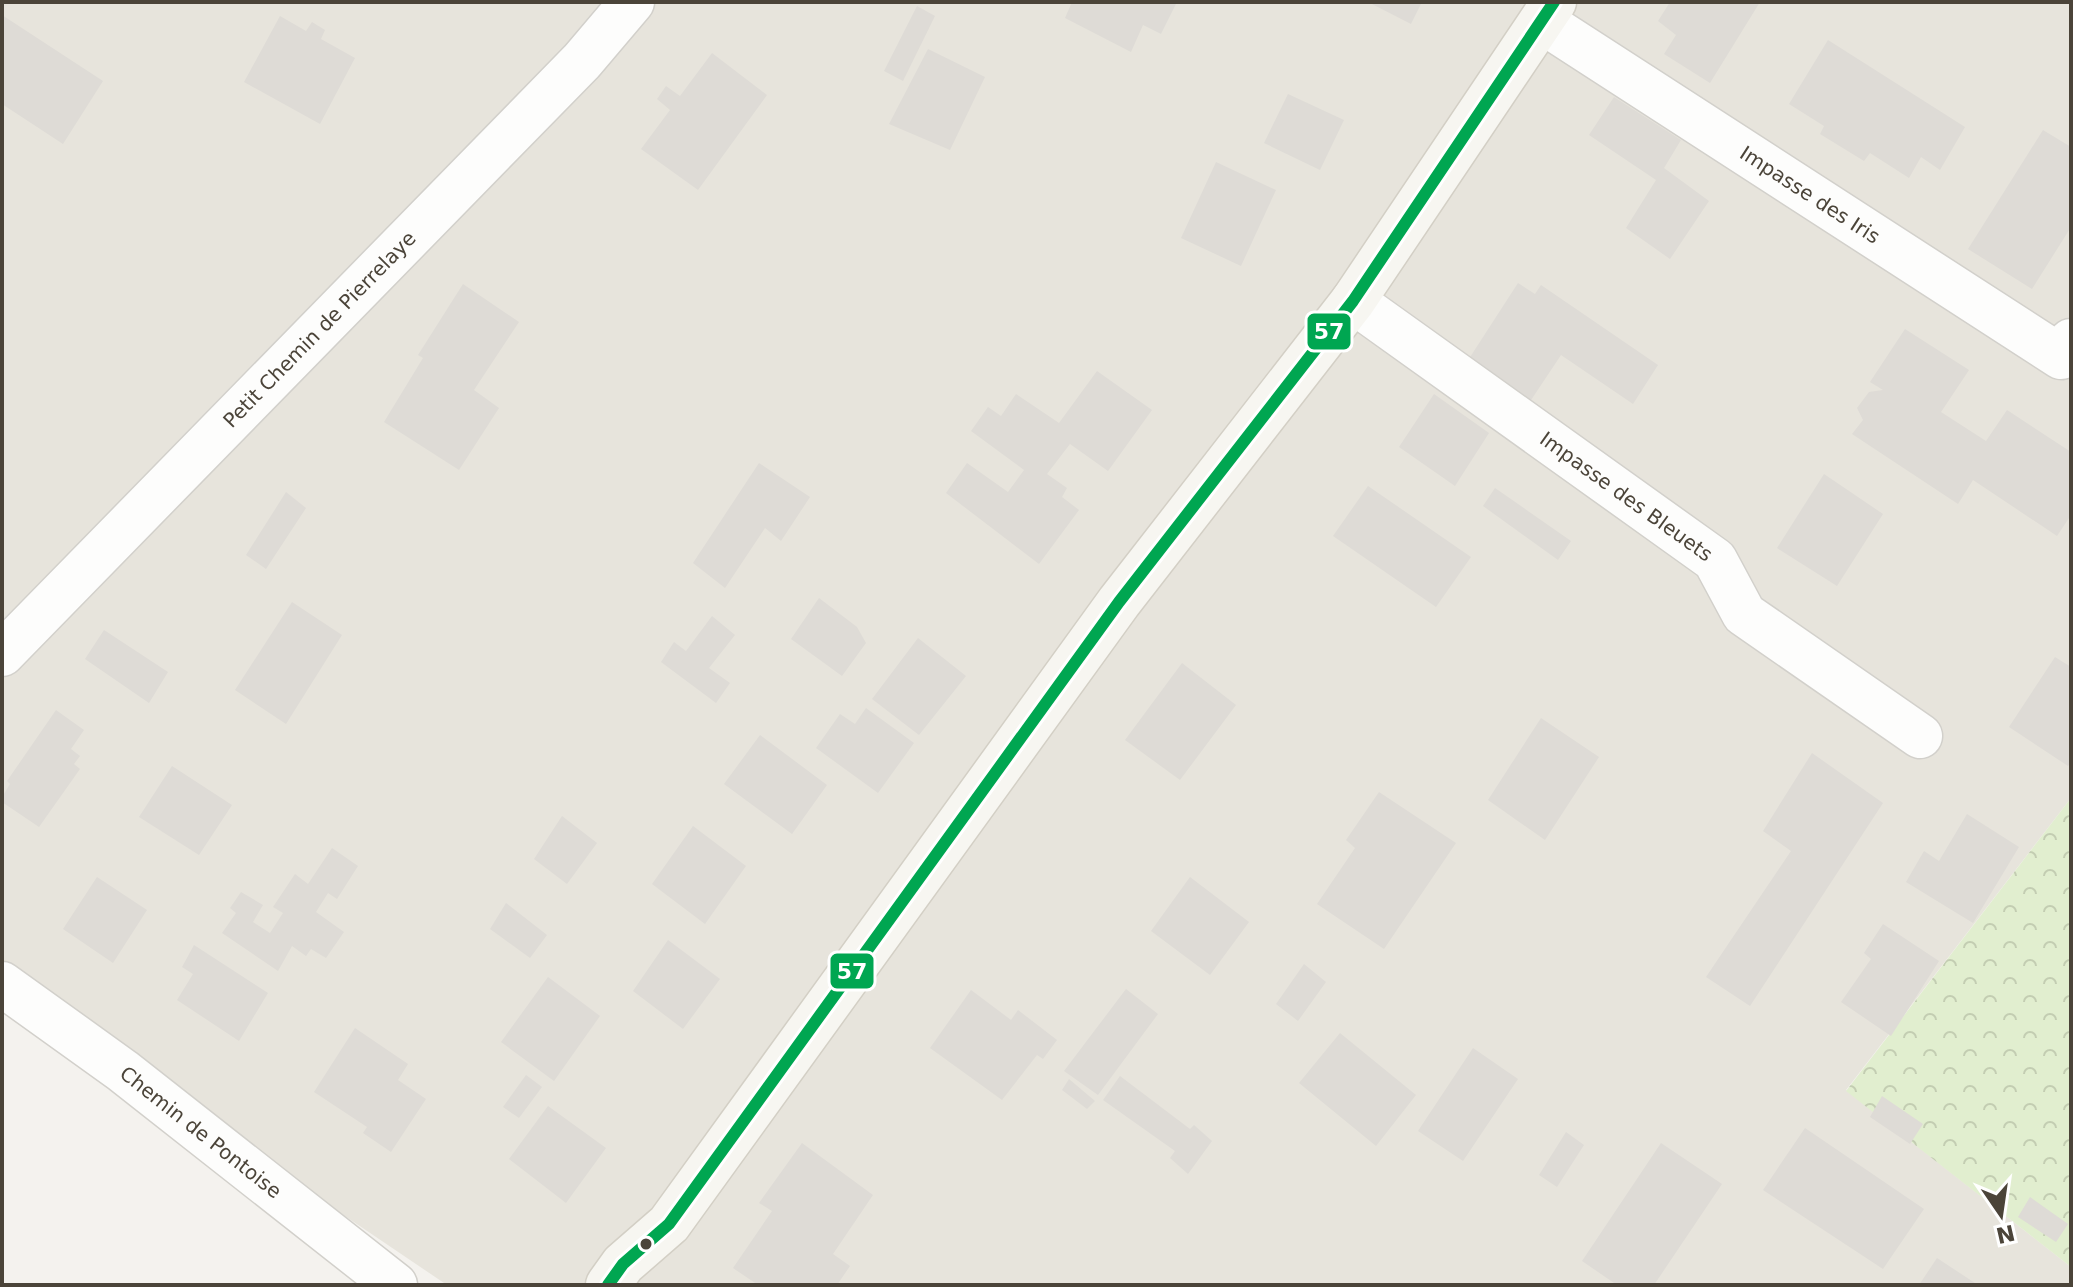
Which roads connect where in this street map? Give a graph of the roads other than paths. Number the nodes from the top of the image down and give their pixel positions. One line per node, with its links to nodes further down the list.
1 (632, 2): 5 (street, Petit Chemin de Pierrelaye)
2 (1548, 12): 3 (street); 4 (street, Impasse des Iris)
3 (1353, 301): 6 (street, Impasse des Bleuets); 8 (street)
4 (2071, 341)
5 (2, 654)
6 (1920, 736)
7 (2, 984): 9 (street, Chemin de Pontoise)
8 (669, 1224): 10 (street); 11 (street)
9 (395, 1285)
10 (608, 1285)
11 (640, 1285)

